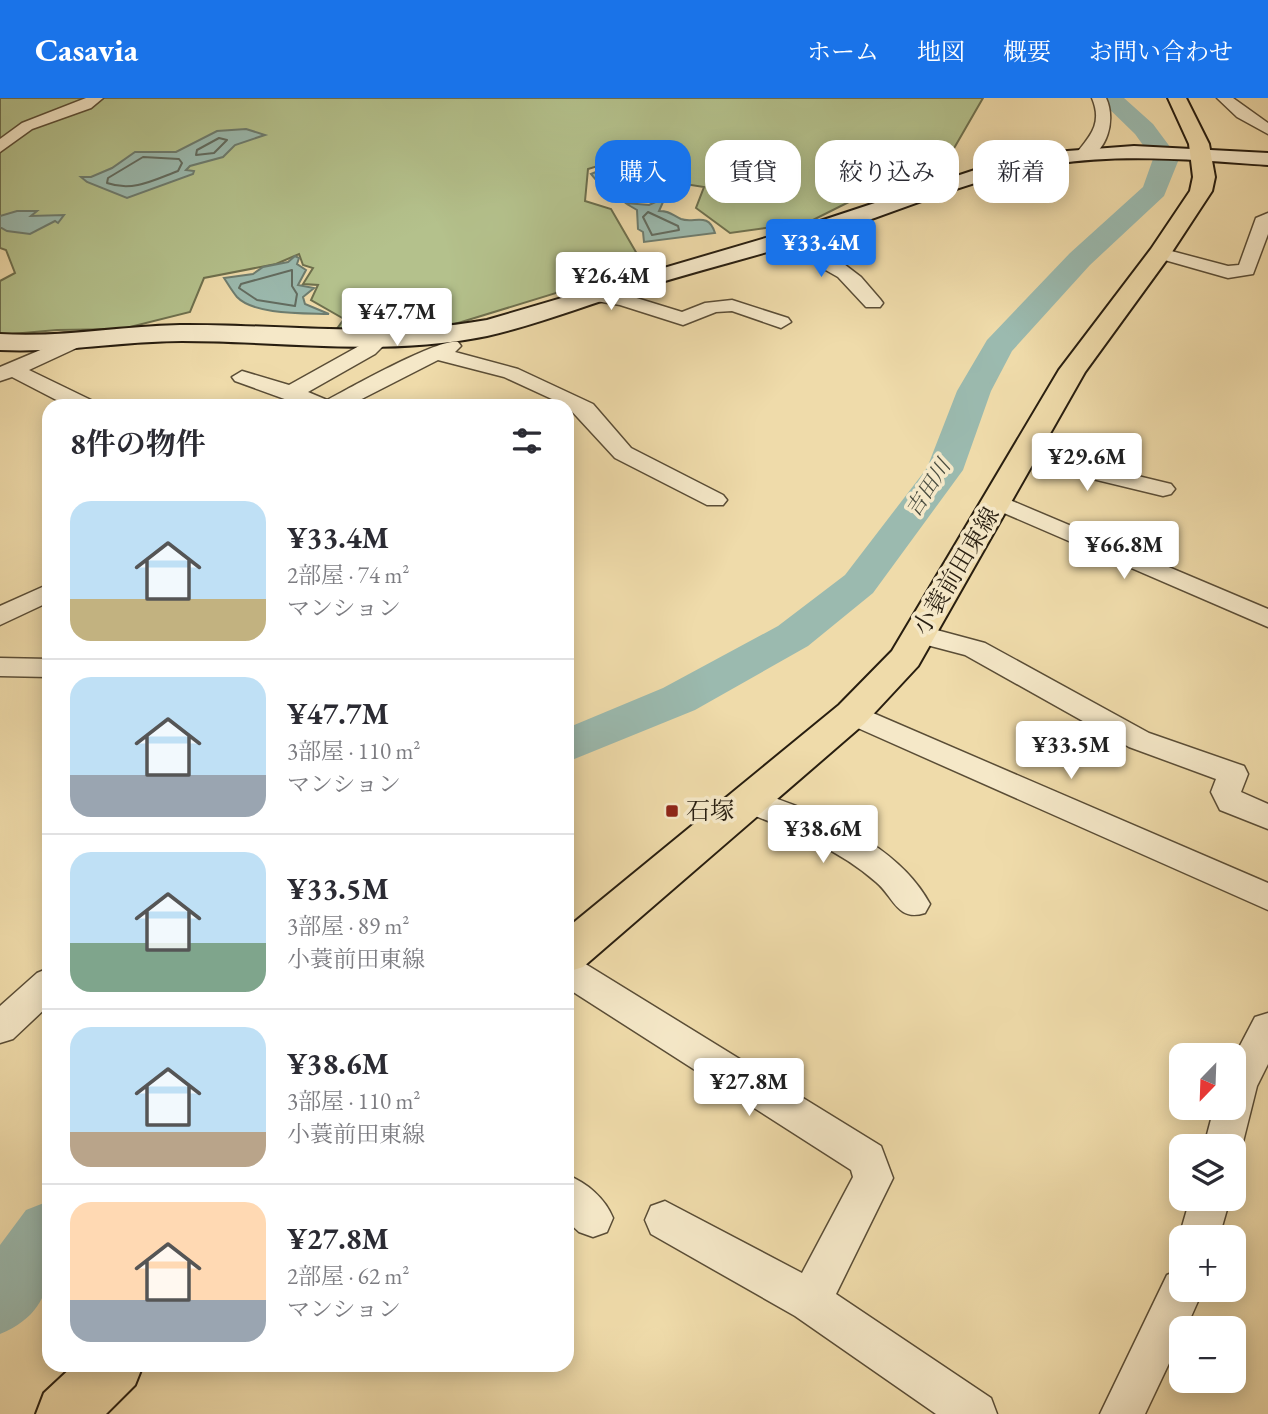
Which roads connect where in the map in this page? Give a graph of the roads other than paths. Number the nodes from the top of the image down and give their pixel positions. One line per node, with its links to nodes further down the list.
1 (96, 98): 6 (street)
2 (1100, 98): 8 (street)
3 (1177, 98): 7 (main road, 小蓑前田東線)
4 (1224, 98): 5 (street)
5 (1268, 129)
6 (0, 147)
7 (1186, 154): 8 (street); 9 (street); 12 (main road, 小蓑前田東線)
8 (1083, 155): 11 (street)
9 (1268, 159)
10 (1268, 218): 12 (street)
11 (784, 239): 13 (street); 14 (street)
12 (1160, 253): 29 (main road, 小蓑前田東線)
13 (591, 295): 15 (street); 16 (street)
14 (873, 303)
15 (781, 322)
16 (485, 328): 19 (street); 20 (street)
17 (76, 341): 18 (street); 19 (street); 21 (street)
18 (0, 342)
19 (377, 342): 23 (street)
20 (434, 353): 26 (street); 27 (street)
21 (6, 372): 24 (street)
22 (242, 377): 23 (street)
23 (291, 393): 25 (street)
24 (69, 399)
25 (306, 399)
26 (345, 399)
27 (564, 399)
28 (574, 404): 31 (street)
29 (1022, 455): 30 (street); 32 (main road, 小蓑前田東線)
30 (1163, 489)
31 (715, 500)
32 (998, 502): 35 (street); 36 (main road, 小蓑前田東線)
33 (42, 596): 34 (street)
34 (0, 617)
35 (1268, 619)
36 (918, 634): 39 (main road, 小蓑前田東線); 41 (street)
37 (0, 667): 38 (street)
38 (42, 668)
39 (852, 714): 40 (main road, 小蓑前田東線); 42 (street)
40 (749, 801): 43 (street); 44 (main road, 小蓑前田東線)
41 (1268, 817)
42 (1268, 897)
43 (913, 904)
44 (574, 948)
45 (574, 974): 51 (street)
46 (42, 989): 47 (street)
47 (0, 1028)
48 (1268, 1028): 49 (street)
49 (1246, 1070)
50 (665, 1220): 51 (street)
51 (810, 1301): 55 (street)
52 (1176, 1302): 56 (street)
53 (108, 1372): 54 (main road)
54 (65, 1414)
55 (975, 1414)
56 (1122, 1414)

